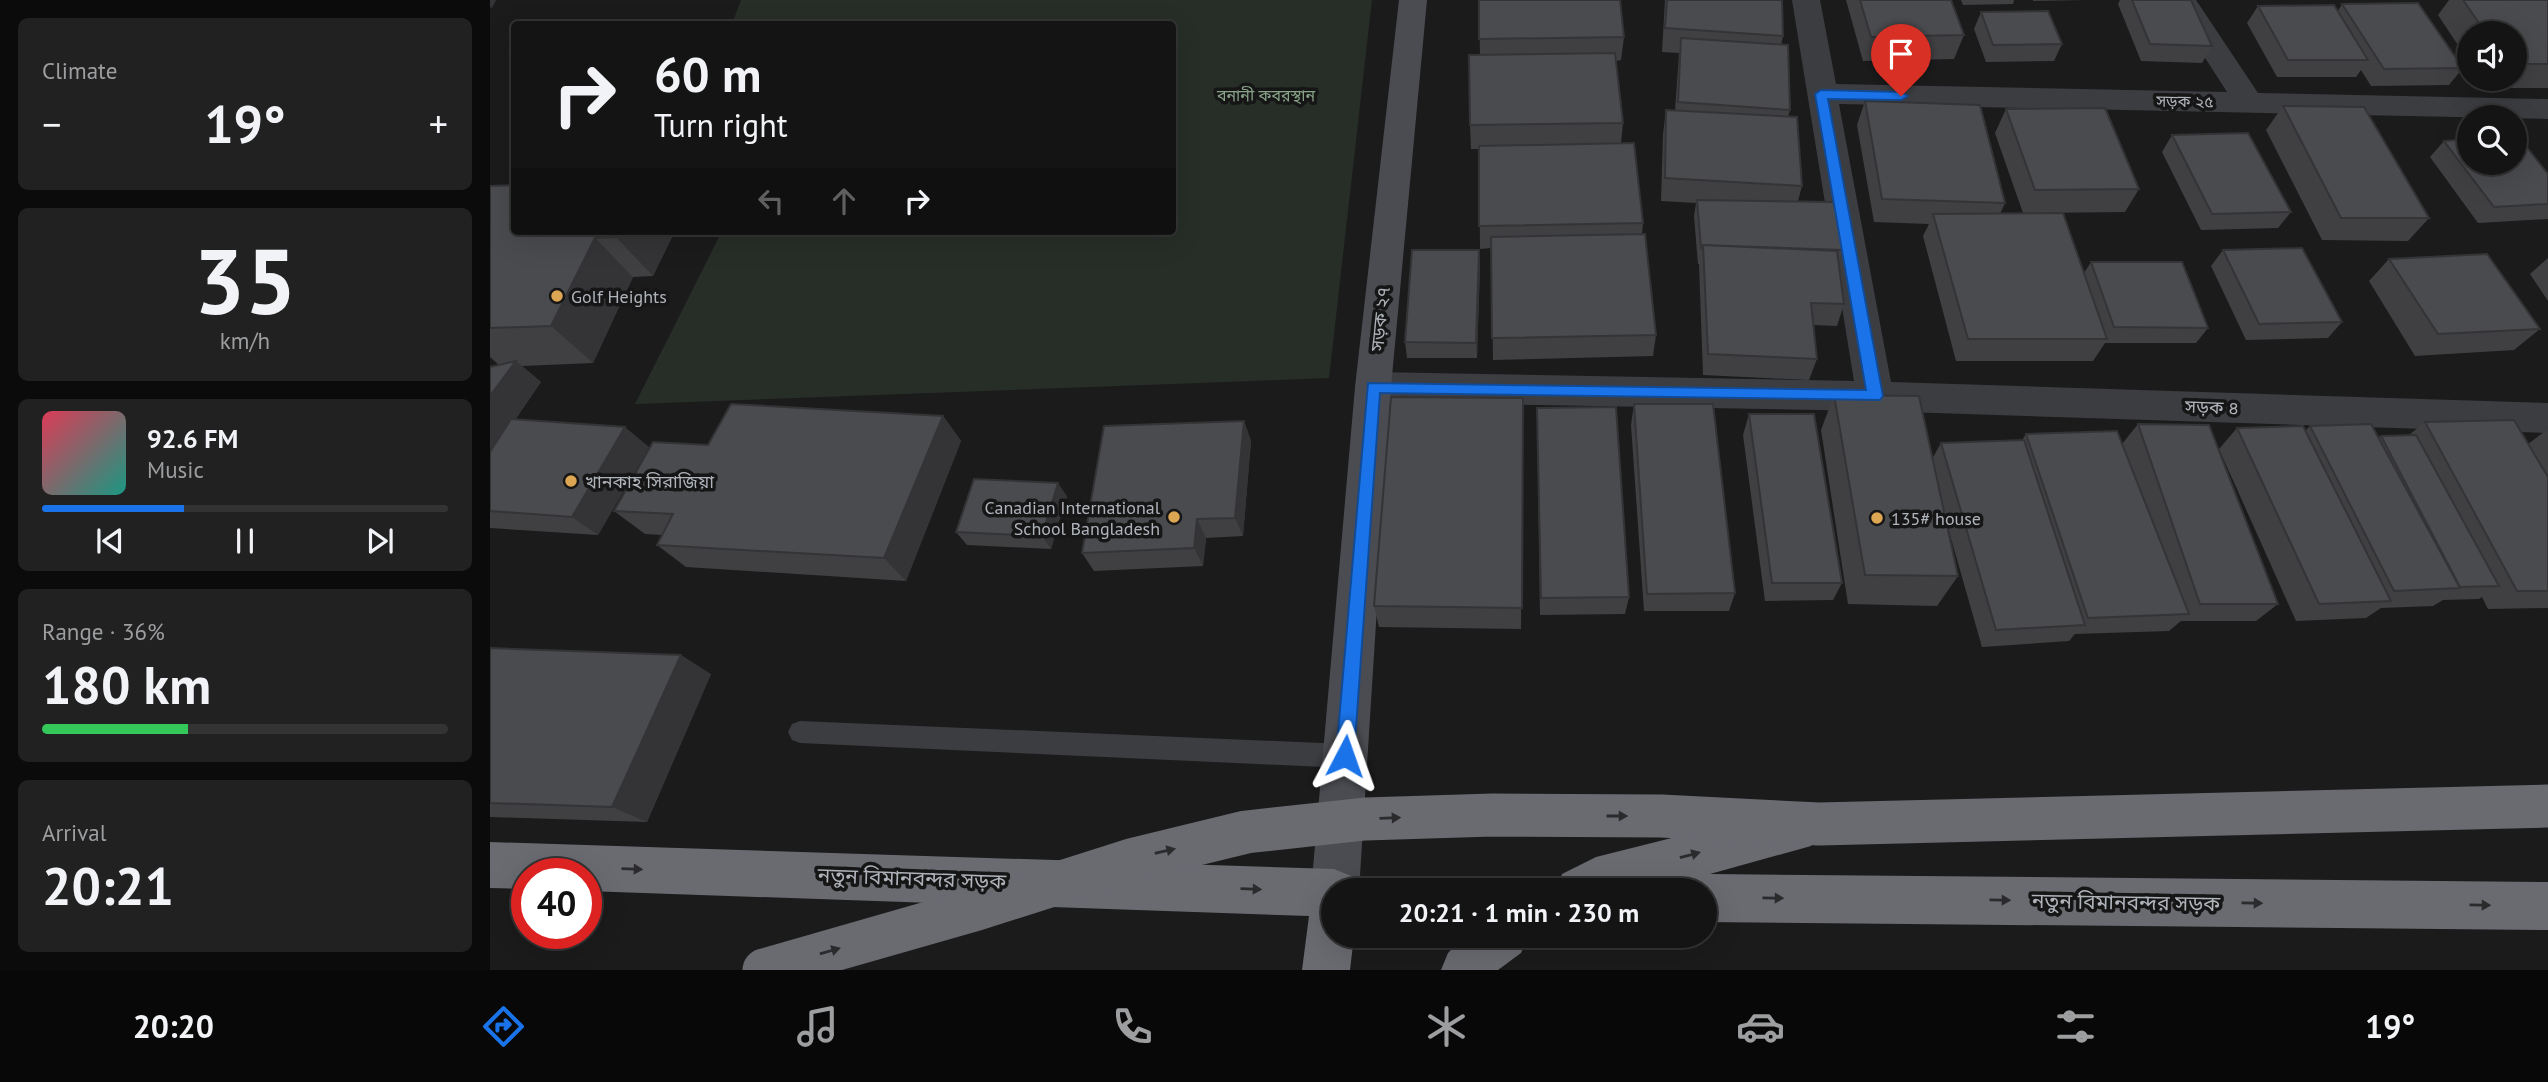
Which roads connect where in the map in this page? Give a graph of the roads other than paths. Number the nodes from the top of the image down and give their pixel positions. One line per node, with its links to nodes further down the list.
1 (1413, 0): 7 (street, সড়ক ২৭)
2 (1806, 0): 4 (street)
3 (2182, 0): 5 (street)
4 (1821, 94): 5 (street, সড়ক ২৫); 8 (street)
5 (2249, 102): 6 (street, সড়ক ২৫)
6 (2548, 109)
7 (1373, 387): 8 (street, সড়ক ৪); 11 (street, সড়ক ২৭)
8 (1875, 396): 9 (street, সড়ক ৪)
9 (2548, 418)
10 (800, 732): 11 (lane)
11 (1345, 756): 15 (street, সড়ক ২৭)
12 (2548, 806): 13 (highway, bridge)
13 (1819, 824): 16 (highway, one-way to 13, bridge); 22 (highway, one-way to 13, bridge)
14 (490, 865): 17 (highway, নতুন বিমানবন্দর সড়ক, one-way to 17)
15 (1335, 878)
16 (1605, 878)
17 (1321, 892)
18 (1717, 898): 19 (highway, নতুন বিমানবন্দর সড়ক, one-way to 19)
19 (2548, 906)
20 (1329, 948): 23 (highway)
21 (1486, 948): 24 (highway)
22 (764, 970)
23 (1326, 970)
24 (1465, 970)

